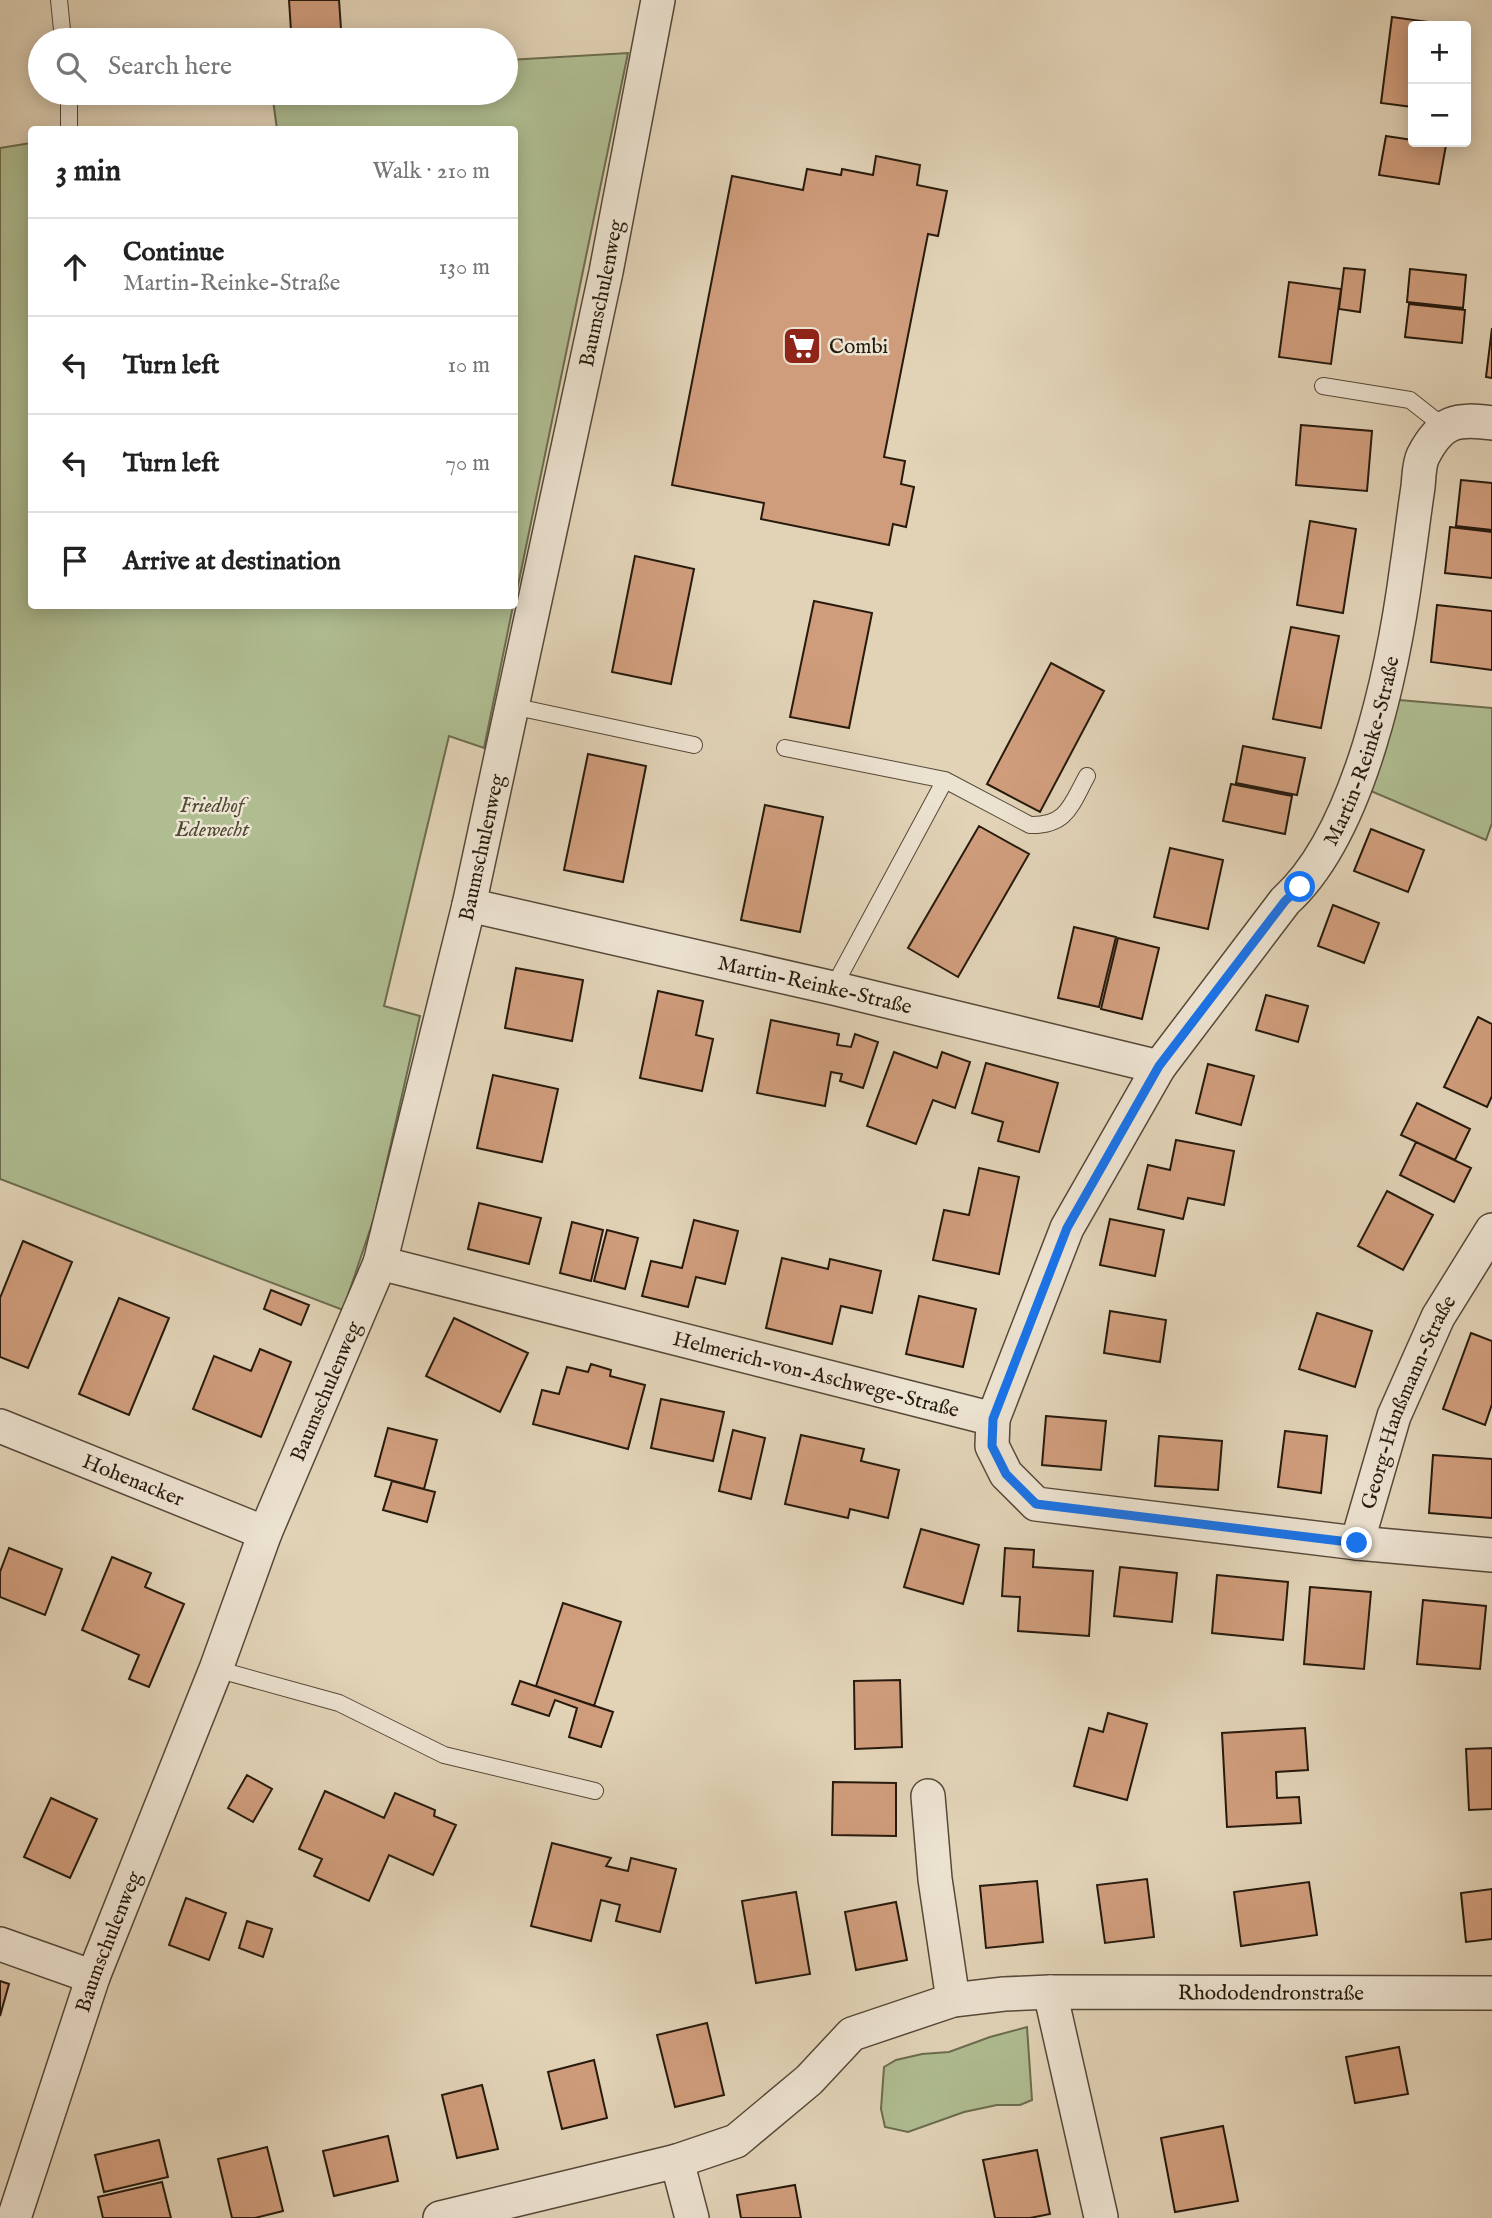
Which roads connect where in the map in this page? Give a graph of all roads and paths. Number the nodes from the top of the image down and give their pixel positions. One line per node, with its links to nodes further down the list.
1 (59, 0): 3 (lane)
2 (657, 0): 9 (street, Baumschulenweg)
3 (62, 28)
4 (69, 105): 5 (lane)
5 (69, 126)
6 (1322, 386): 8 (lane)
7 (1492, 423): 8 (street)
8 (1443, 426): 16 (street, Martin-Reinke-Straße)
9 (512, 706): 10 (lane); 14 (street, Baumschulenweg)
10 (694, 746)
11 (785, 748): 13 (lane)
12 (1087, 776): 13 (lane)
13 (945, 780): 15 (lane)
14 (469, 905): 15 (street, Martin-Reinke-Straße); 18 (street, Baumschulenweg)
15 (833, 988): 16 (street, Martin-Reinke-Straße)
16 (1159, 1066): 19 (street, Martin-Reinke-Straße)
17 (1492, 1230): 22 (street, Georg-Hanßmann-Straße)
18 (380, 1263): 19 (street, Helmerich-von-Aschwege-Straße); 21 (street, Baumschulenweg)
19 (993, 1419): 22 (street)
20 (0, 1426): 21 (street, Hohenacker)
21 (265, 1533): 24 (street, Baumschulenweg)
22 (1357, 1543): 23 (street)
23 (1492, 1555)
24 (216, 1669): 25 (lane); 28 (street, Baumschulenweg)
25 (596, 1791)
26 (928, 1796): 31 (street)
27 (0, 1944): 28 (street)
28 (93, 1977): 34 (street, Baumschulenweg)
29 (1050, 1992): 30 (street, Rhododendronstraße); 31 (street, Rhododendronstraße); 33 (street)
30 (1492, 1993)
31 (953, 2000): 32 (street, Rhododendronstraße)
32 (677, 2161): 35 (street, Rhododendronstraße); 36 (street)
33 (1101, 2217)
34 (14, 2218)
35 (440, 2218)
36 (692, 2218)

